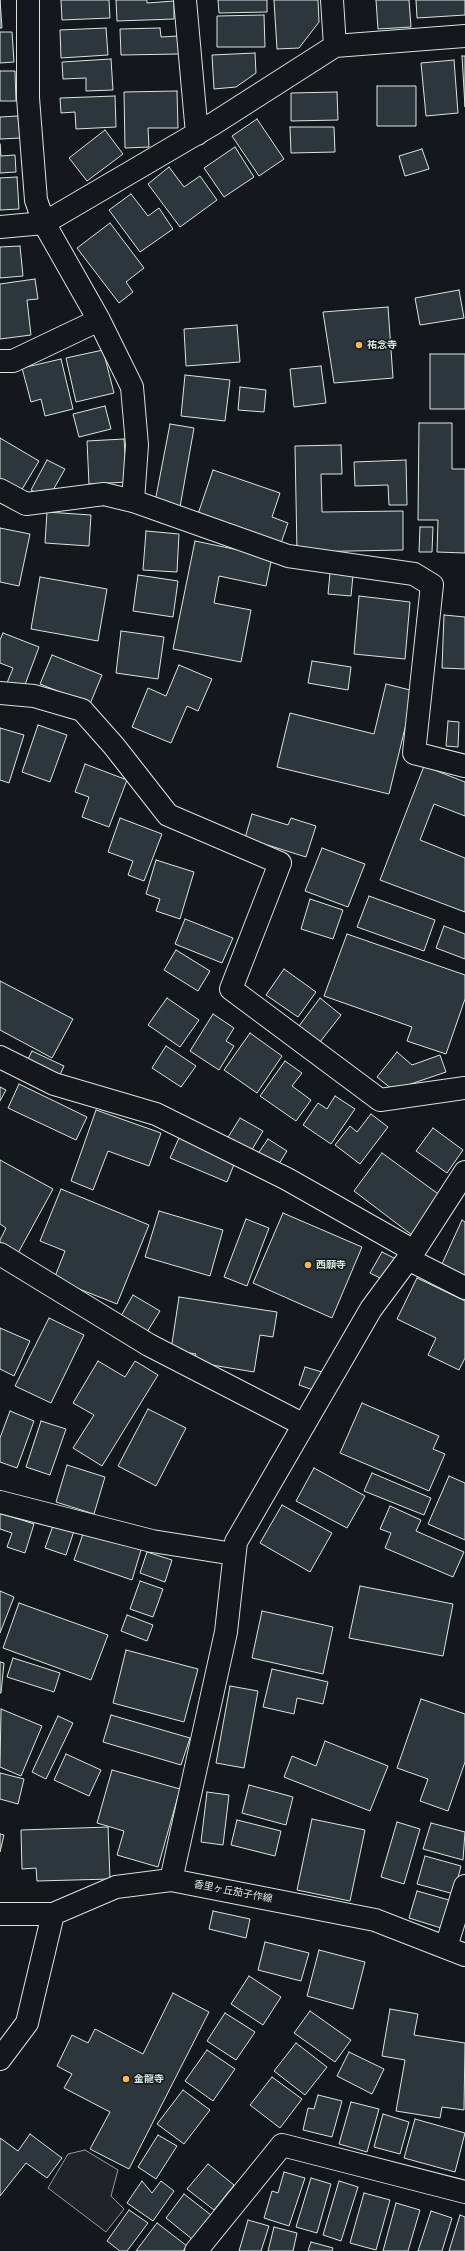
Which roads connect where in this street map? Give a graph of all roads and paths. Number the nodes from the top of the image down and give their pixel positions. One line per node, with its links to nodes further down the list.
1 (28, 0): 7 (street)
2 (185, 0): 6 (street)
3 (332, 0): 5 (street)
4 (465, 36): 5 (street)
5 (335, 46): 6 (street)
6 (197, 134): 7 (street)
7 (44, 222): 8 (street); 9 (street)
8 (0, 227)
9 (99, 320): 10 (street); 12 (street)
10 (0, 361)
11 (0, 490): 12 (street)
12 (133, 500): 14 (street)
13 (0, 693): 16 (street)
14 (465, 766)
15 (0, 1057): 19 (street)
16 (465, 1088)
17 (465, 1172): 19 (street)
18 (0, 1254): 21 (street)
19 (411, 1255): 20 (street); 21 (street)
20 (465, 1288)
21 (304, 1425): 23 (street)
22 (0, 1502): 23 (street)
23 (234, 1554): 24 (street)
24 (171, 1880): 27 (street, 香里ヶ丘茄子作線); 28 (street, 香里ヶ丘茄子作線)
25 (465, 1886): 28 (street)
26 (0, 1914): 27 (street, 香里ヶ丘茄子作線)
27 (53, 1914): 29 (street)
28 (455, 1951)
29 (0, 2059)
30 (465, 2192): 31 (street)
31 (196, 2251)

